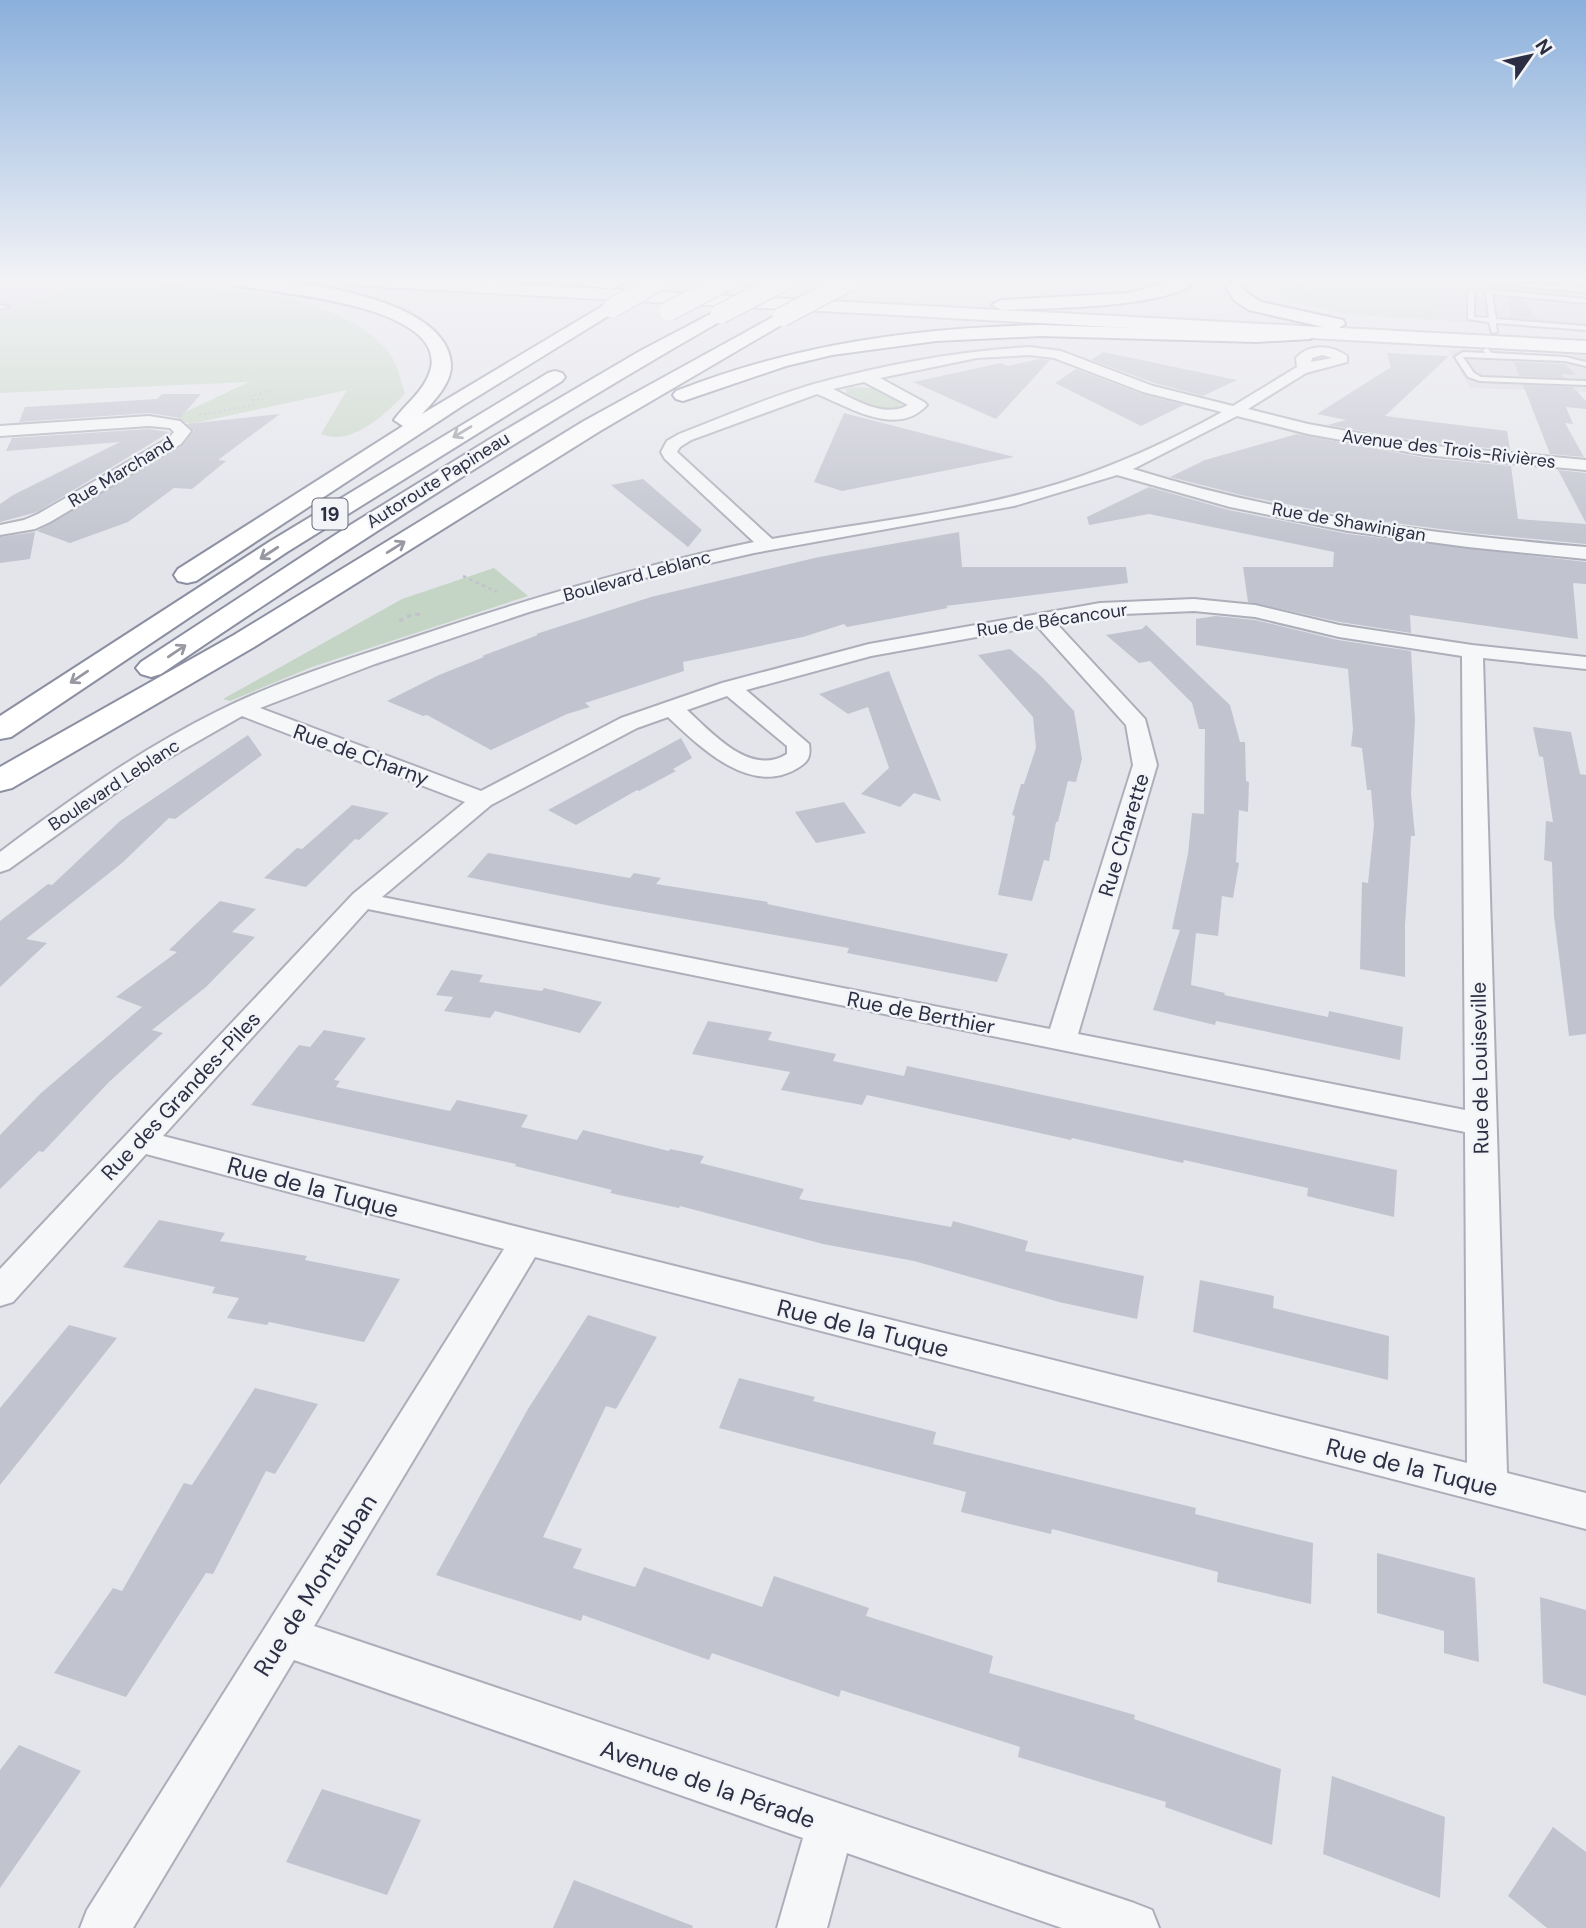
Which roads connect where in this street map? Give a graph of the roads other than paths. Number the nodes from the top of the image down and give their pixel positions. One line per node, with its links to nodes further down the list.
1 (441, 370): 17 (main road)
2 (511, 370): 17 (main road, bridge)
3 (567, 370): 33 (main road, Autoroute Papineau / 19, one-way to 33)
4 (622, 370): 34 (main road, Autoroute Papineau / 19, one-way to 4, bridge)
5 (691, 370): 19 (main road, bridge)
6 (751, 370): 19 (main road)
7 (895, 370): 12 (street, Avenue des Trois-Rivières)
8 (1096, 370): 15 (street, Avenue des Trois-Rivières)
9 (1301, 370): 15 (street, Boulevard Leblanc)
10 (1468, 370): 13 (lane)
11 (1529, 370): 13 (lane)
12 (864, 376): 14 (street, Avenue des Trois-Rivières); 14 (street)
13 (1586, 381)
14 (817, 388): 22 (street, Avenue des Trois-Rivières)
15 (1234, 411): 18 (street, Avenue des Trois-Rivières); 20 (street, Boulevard Leblanc)
16 (0, 431): 21 (street, Rue Marchand)
17 (367, 458): 24 (main road)
18 (1586, 466)
19 (525, 467): 35 (main road, one-way to 19)
20 (1116, 469): 22 (street, Boulevard Leblanc); 23 (street, Rue de Shawinigan)
21 (0, 530)
22 (767, 544): 30 (street, Boulevard Leblanc)
23 (1586, 553)
24 (167, 589)
25 (1042, 619): 27 (street, Rue de Bécancour); 29 (street, Rue de Bécancour); 39 (street, Rue Charette)
26 (93, 638): 32 (main road)
27 (1472, 651): 28 (street, Rue de Bécancour); 40 (street, Rue de Louiseville)
28 (1586, 663)
29 (730, 688): 31 (street, Rue de Bécancour); 31 (street)
30 (242, 708): 36 (street, Rue de Charny); 37 (street, Boulevard Leblanc)
31 (671, 708): 36 (street, Rue de Bécancour)
32 (0, 710)
33 (0, 730)
34 (0, 774)
35 (0, 782)
36 (482, 800): 38 (street, Rue de Bécancour)
37 (0, 864)
38 (362, 900): 39 (street, Rue de Berthier); 41 (street, Rue des Grandes-Piles)
39 (1061, 1041): 40 (street, Rue de Berthier)
40 (1481, 1124): 44 (street, Rue de Louiseville)
41 (140, 1141): 42 (street, Rue de la Tuque); 43 (street, Rue des Grandes-Piles)
42 (526, 1242): 44 (street, Rue de la Tuque); 46 (street, Rue de Montauban)
43 (0, 1292)
44 (1487, 1486): 45 (street, Rue de la Tuque)
45 (1586, 1511)
46 (284, 1636): 47 (street, Avenue de la Pérade); 48 (street, Rue de Montauban)
47 (830, 1826): 49 (street); 50 (street, Avenue de la Pérade)
48 (105, 1928)
49 (802, 1928)
50 (1134, 1928)

